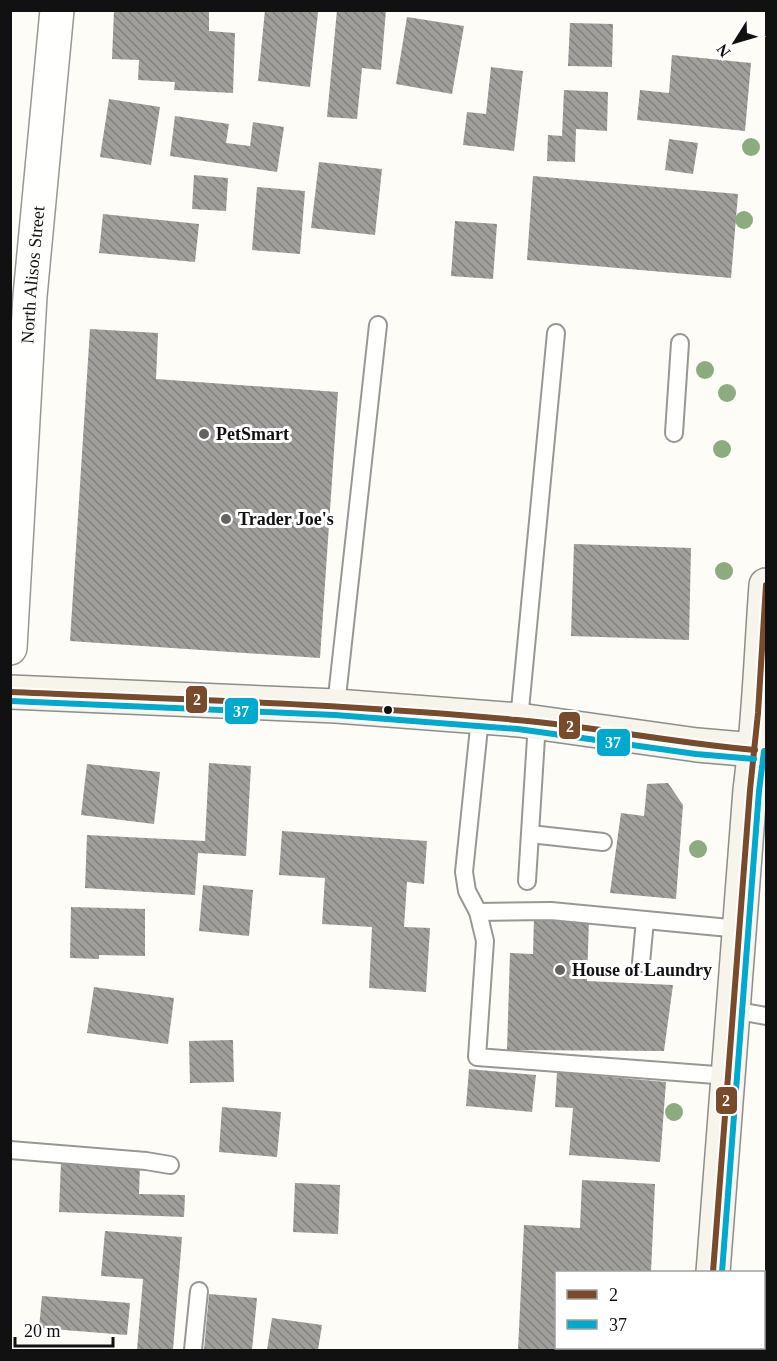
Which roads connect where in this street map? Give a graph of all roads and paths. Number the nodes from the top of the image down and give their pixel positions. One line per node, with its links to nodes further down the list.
1 (57, 10): 2 (street, North Alisos Street)
2 (20, 295): 8 (street, North Alisos Street)
3 (378, 325): 10 (lane)
4 (555, 333): 12 (lane)
5 (680, 343): 6 (lane)
6 (674, 434)
7 (766, 585): 13 (main road)
8 (10, 648)
9 (10, 692): 10 (main road)
10 (336, 706): 11 (main road)
11 (480, 718): 12 (main road); 17 (lane)
12 (528, 721): 13 (main road); 14 (lane)
13 (761, 750): 19 (main road)
14 (530, 834): 15 (lane); 16 (lane)
15 (603, 842)
16 (527, 881)
17 (478, 912): 18 (lane); 23 (lane)
18 (645, 920): 19 (lane); 20 (lane)
19 (740, 929): 21 (main road)
20 (641, 963)
21 (733, 1010): 22 (lane); 23 (main road)
22 (766, 1016)
23 (729, 1076): 26 (main road)
24 (10, 1150): 25 (lane)
25 (170, 1165)
26 (713, 1271)
27 (199, 1291): 28 (lane)
28 (194, 1350)

